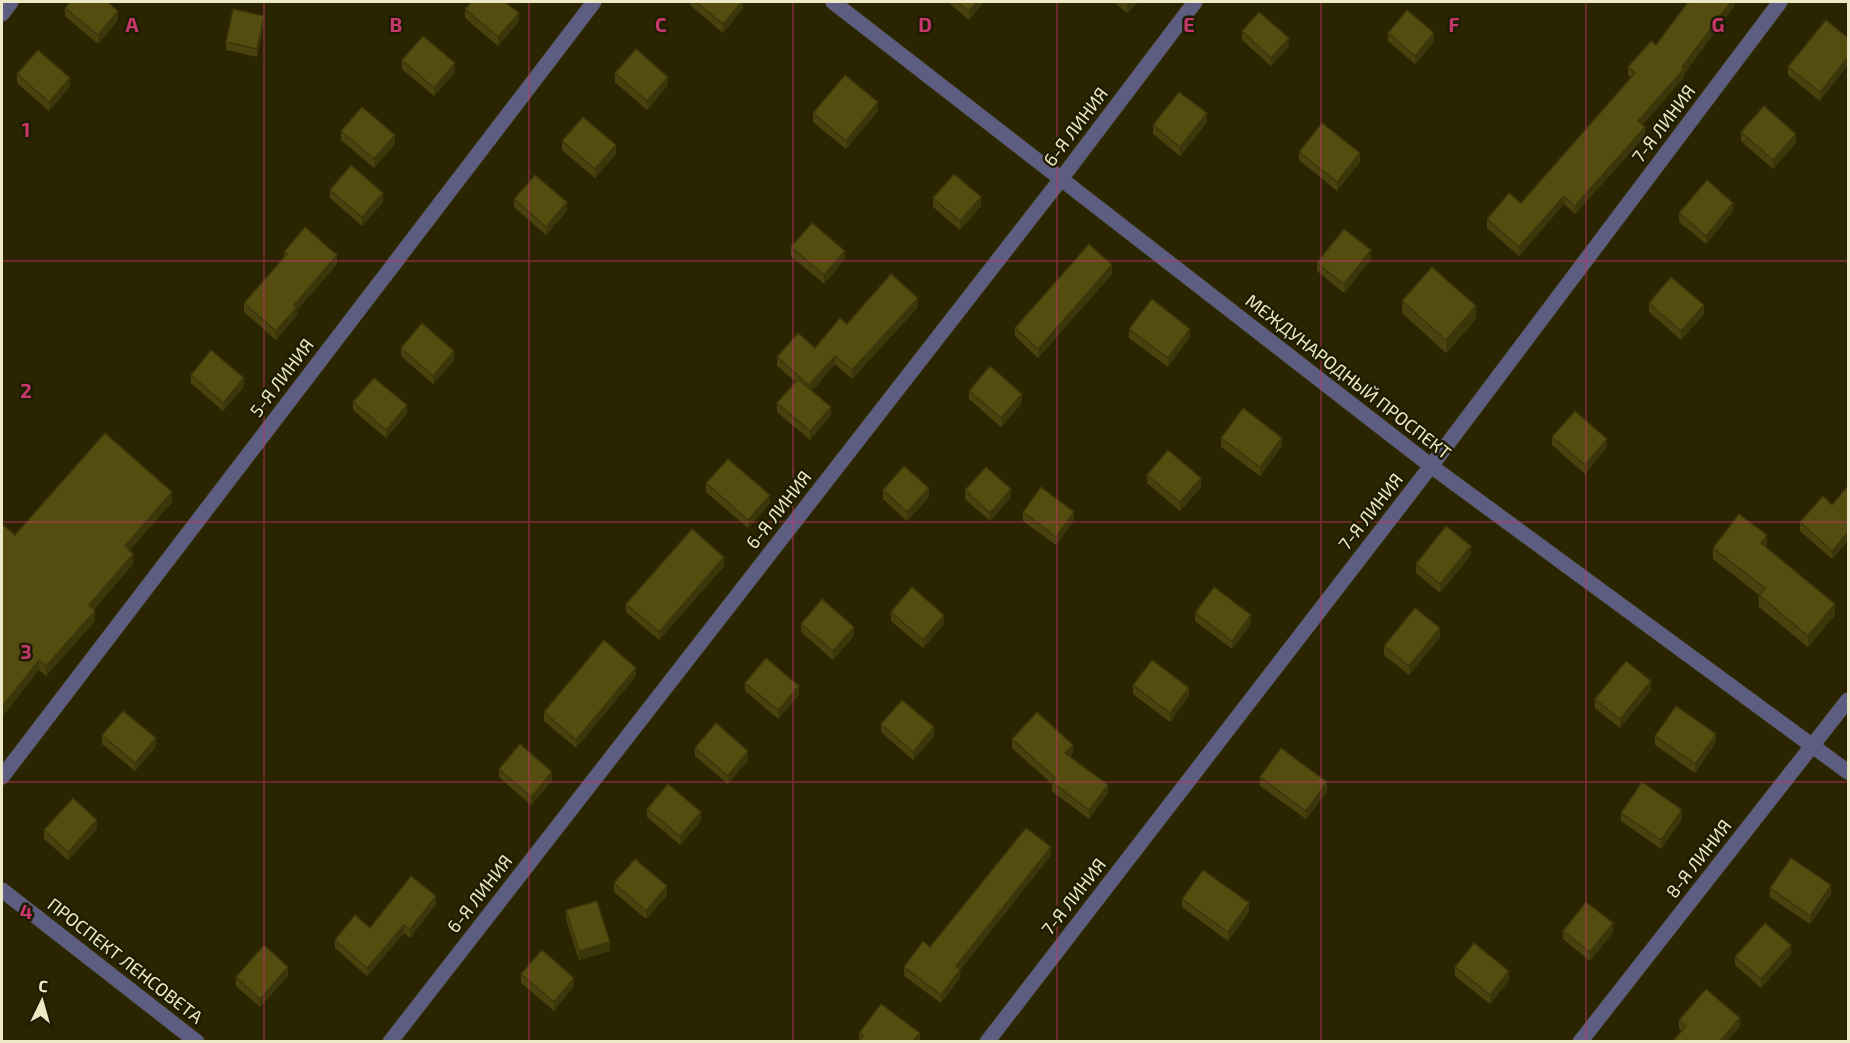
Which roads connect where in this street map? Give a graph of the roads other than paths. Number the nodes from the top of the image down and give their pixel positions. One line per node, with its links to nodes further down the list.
1 (11, 2): 6 (street)
2 (594, 2): 12 (street, 5-Я ЛИНИЯ)
3 (833, 2): 7 (street, МЕЖДУНАРОДНЫЙ ПРОСПЕКТ)
4 (1195, 2): 7 (street, 6-Я ЛИНИЯ)
5 (1780, 2): 8 (street, 7-Я ЛИНИЯ)
6 (2, 14)
7 (1061, 179): 8 (street, МЕЖДУНАРОДНЫЙ ПРОСПЕКТ); 15 (street, 6-Я ЛИНИЯ)
8 (1431, 466): 10 (street, МЕЖДУНАРОДНЫЙ ПРОСПЕКТ); 16 (street, 7-Я ЛИНИЯ)
9 (1848, 700): 10 (street, 8-Я ЛИНИЯ)
10 (1814, 746): 11 (street, МЕЖДУНАРОДНЫЙ ПРОСПЕКТ); 17 (street, 8-Я ЛИНИЯ)
11 (1848, 772)
12 (2, 777)
13 (2, 890): 14 (street, ПРОСПЕКТ ЛЕНСОВЕТА)
14 (197, 1041)
15 (390, 1041)
16 (987, 1041)
17 (1580, 1041)

